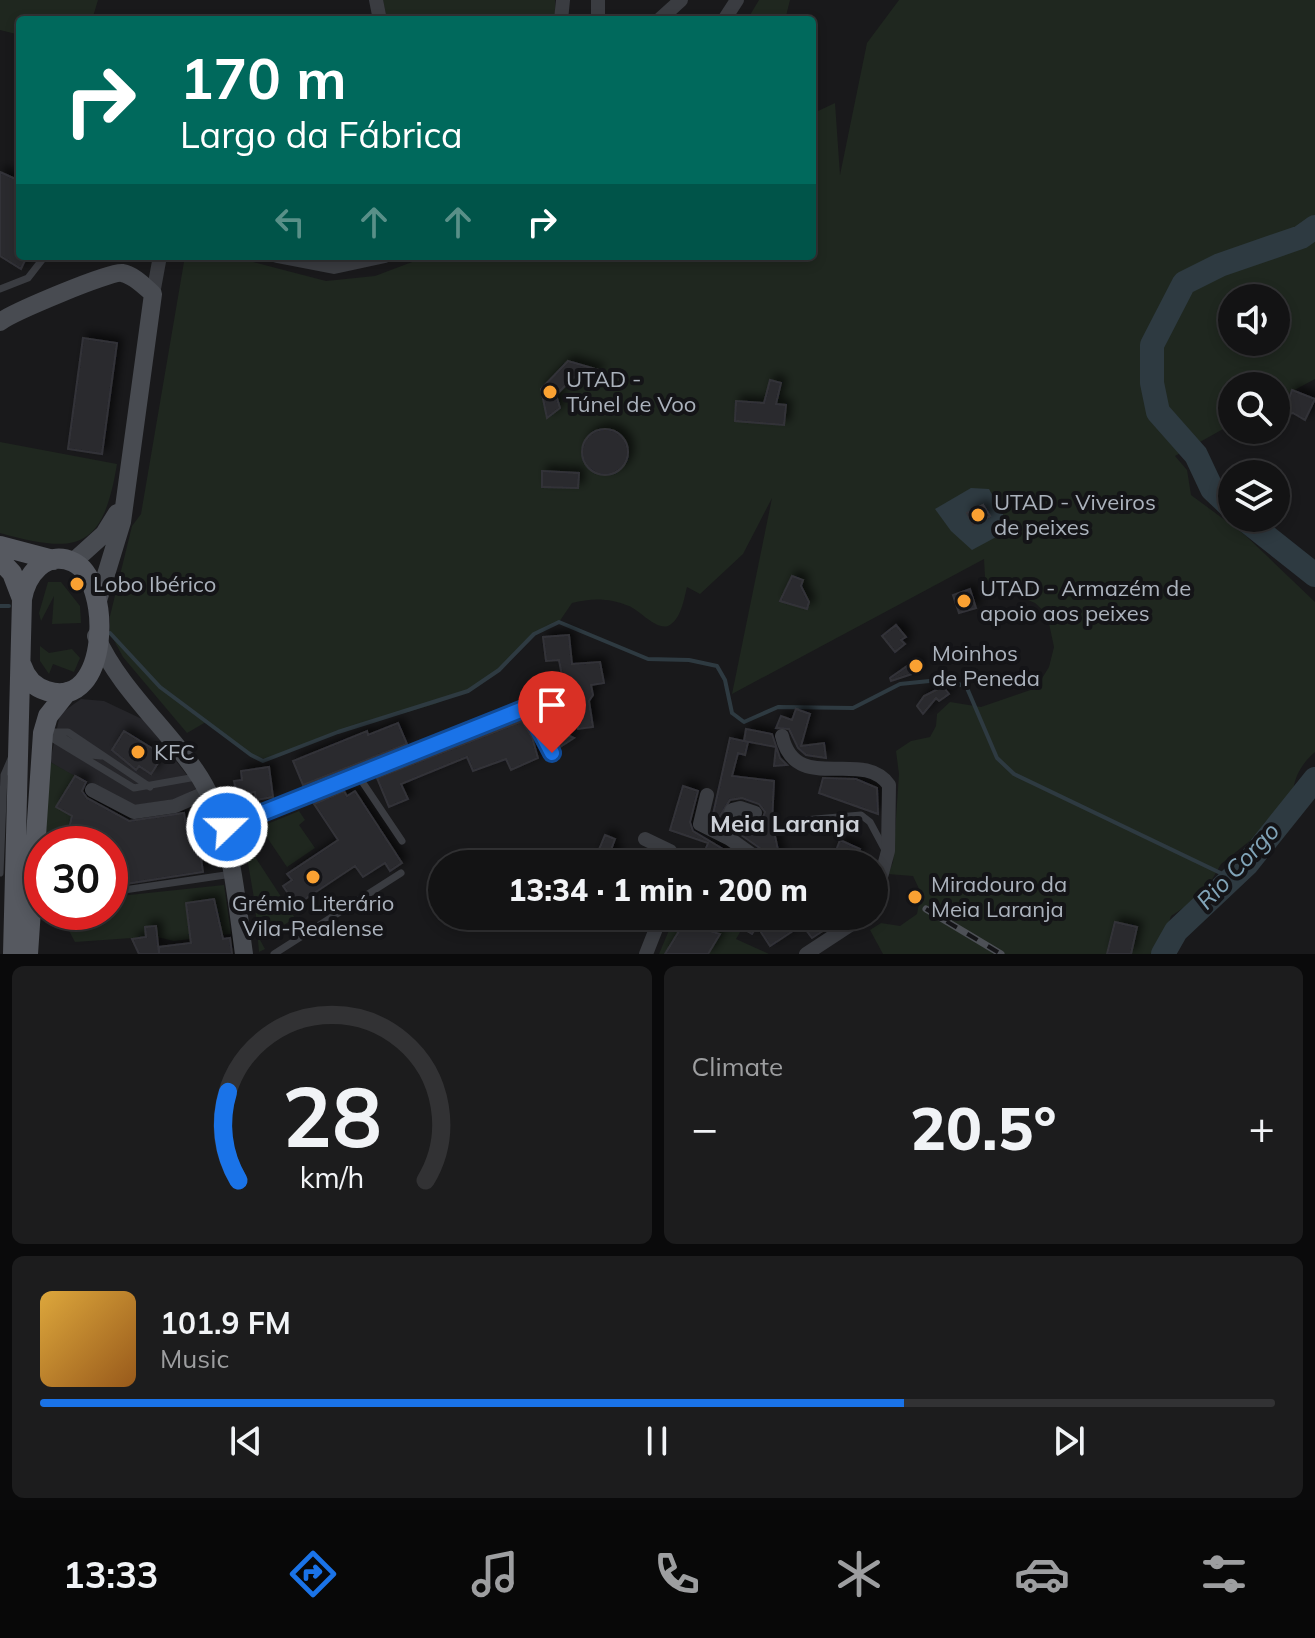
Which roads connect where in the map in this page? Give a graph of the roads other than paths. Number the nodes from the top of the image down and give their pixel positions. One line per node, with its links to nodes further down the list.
1 (681, 0): 2 (street)
2 (663, 16)
3 (42, 260): 7 (lane)
4 (159, 260): 8 (street)
5 (298, 260): 6 (street)
6 (366, 260)
7 (0, 289)
8 (153, 294): 9 (street); 10 (street)
9 (0, 322)
10 (122, 503): 13 (street); 15 (street)
11 (0, 546): 13 (main road)
12 (0, 560): 14 (main road)
13 (63, 561): 14 (main road); 15 (main road)
14 (22, 599): 17 (main road)
15 (97, 604): 16 (main road)
16 (96, 636): 18 (main road); 26 (street)
17 (22, 666): 18 (main road); 23 (main road)
18 (67, 692): 21 (main road)
19 (528, 707): 20 (street); 24 (street); 25 (street)
20 (569, 726)
21 (48, 732): 27 (lane); 27 (lane); 47 (main road)
22 (782, 736): 39 (street)
23 (20, 746): 40 (lane); 46 (main road)
24 (552, 753)
25 (356, 773): 32 (street); 35 (lane)
26 (203, 784): 27 (lane); 28 (street); 32 (street)
27 (150, 787)
28 (92, 790)
29 (707, 795): 33 (street)
30 (755, 813): 33 (street)
31 (793, 821): 38 (lane)
32 (222, 828): 42 (street)
33 (722, 834): 37 (street)
34 (645, 839): 36 (street)
35 (402, 841)
36 (668, 850)
37 (745, 850)
38 (884, 850)
39 (887, 850)
40 (0, 873)
41 (401, 873): 49 (lane)
42 (232, 874): 43 (lane); 48 (street)
43 (128, 889)
44 (655, 930): 50 (street)
45 (843, 930): 51 (street)
46 (13, 954)
47 (28, 954)
48 (244, 954)
49 (274, 954)
50 (646, 954)
51 (806, 954)

